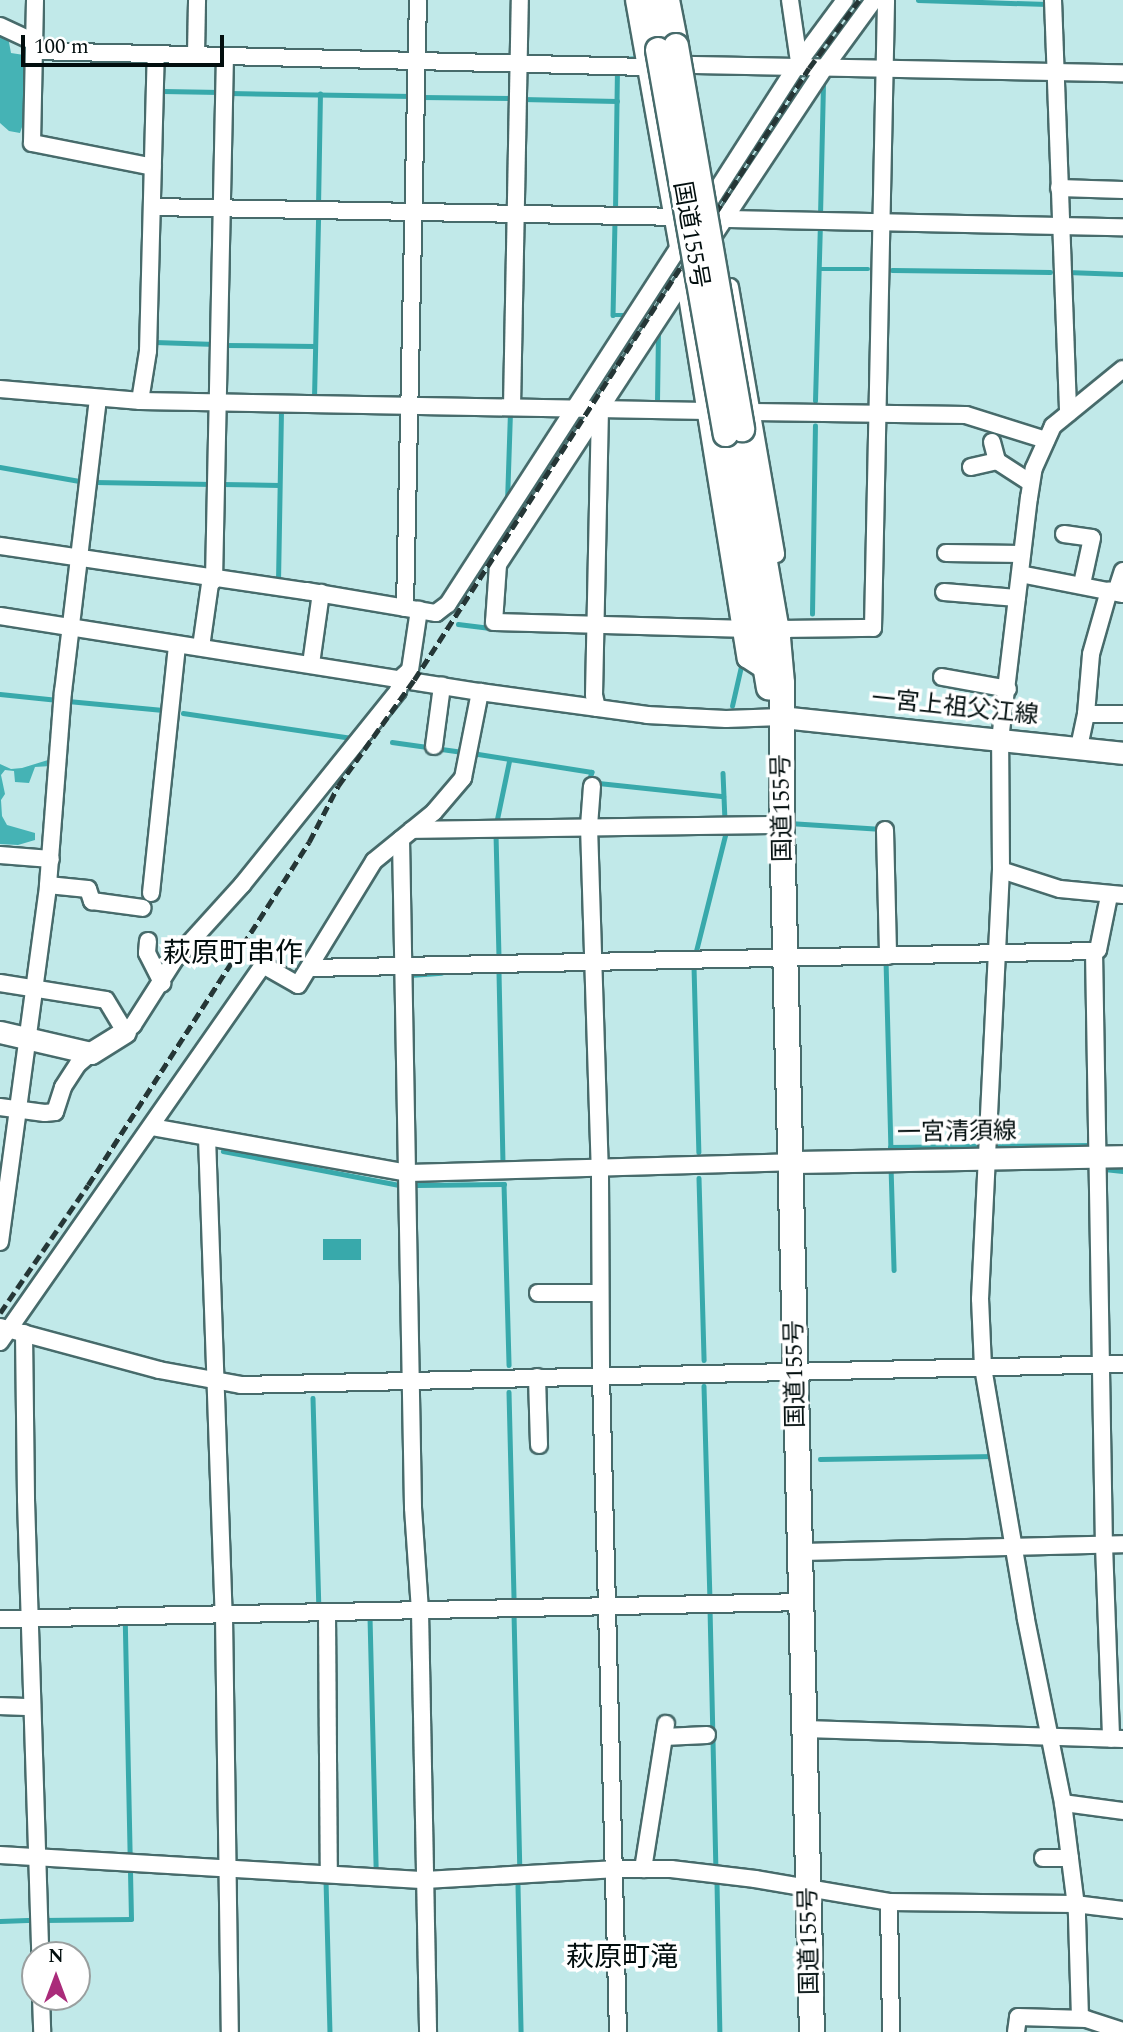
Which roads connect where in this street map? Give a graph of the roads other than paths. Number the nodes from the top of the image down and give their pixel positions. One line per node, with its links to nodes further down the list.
1 (35, 0): 15 (street)
2 (197, 0): 17 (street)
3 (418, 0): 20 (street)
4 (520, 0): 21 (street)
5 (634, 0): 19 (street)
6 (650, 0): 19 (highway, 国道155号)
7 (667, 0): 19 (highway, 国道155号)
8 (678, 0): 19 (street)
9 (790, 0): 22 (street)
10 (845, 0): 22 (street)
11 (874, 0): 23 (street)
12 (886, 0): 24 (street)
13 (1053, 0): 25 (street)
14 (0, 26): 15 (street)
15 (35, 46): 16 (street); 27 (street)
16 (156, 54): 17 (street); 27 (street)
17 (196, 54): 18 (street)
18 (225, 55): 20 (street); 32 (street)
19 (667, 57): 21 (street); 22 (street); 30 (street); 35 (street); 55 (highway, 国道155号, bridge)
20 (418, 60): 21 (street); 33 (street)
21 (519, 62): 34 (street)
22 (798, 64): 23 (street); 30 (street)
23 (825, 67): 24 (street); 37 (street)
24 (884, 68): 25 (street); 38 (street)
25 (1055, 72): 26 (street); 28 (street)
26 (1123, 73)
27 (153, 167): 31 (street)
28 (1059, 188): 29 (street); 39 (street)
29 (1123, 190)
30 (713, 195): 36 (street); 37 (street)
31 (152, 207): 32 (street); 46 (street)
32 (222, 209): 33 (street); 47 (street)
33 (415, 213): 34 (street); 48 (street)
34 (515, 214): 35 (street); 49 (street)
35 (673, 216): 36 (street); 41 (street)
36 (699, 217): 41 (street)
37 (722, 222): 38 (street); 42 (street); 55 (street)
38 (881, 222): 39 (street); 54 (street)
39 (1061, 226): 40 (street); 53 (street)
40 (1123, 227)
41 (678, 248): 42 (street); 50 (street)
42 (684, 281): 51 (street); 52 (street)
43 (1123, 369): 53 (street)
44 (0, 389): 45 (street)
45 (98, 398): 46 (street); 65 (street)
46 (140, 401): 47 (street)
47 (219, 403): 48 (street); 68 (street)
48 (410, 407): 49 (street); 74 (street)
49 (512, 407): 50 (street)
50 (575, 408): 51 (street); 74 (street)
51 (601, 408): 52 (street); 76 (street); 76 (street)
52 (707, 411): 78 (street)
53 (1068, 413): 56 (street)
54 (878, 415): 55 (street); 56 (street); 79 (street)
55 (740, 425): 79 (highway, 国道155号); 83 (highway, 国道155号)
56 (1045, 440): 60 (street)
57 (992, 442): 58 (street)
58 (997, 461): 59 (street); 60 (street)
59 (971, 467)
60 (1031, 483): 64 (street)
61 (1064, 534): 69 (street)
62 (0, 546): 65 (street)
63 (946, 553): 64 (street)
64 (1022, 554): 67 (street)
65 (81, 558): 68 (street); 77 (street)
66 (1123, 571): 71 (street)
67 (1020, 574): 69 (street); 73 (street)
68 (214, 580): 72 (street); 81 (street)
69 (1082, 584): 71 (street)
70 (944, 592): 73 (street)
71 (1116, 592): 90 (street)
72 (320, 593): 74 (street); 82 (street)
73 (1017, 598): 87 (street)
74 (412, 609): 85 (street)
75 (0, 616): 77 (street)
76 (596, 625): 78 (street); 89 (street)
77 (71, 627): 80 (street); 103 (street)
78 (741, 629): 83 (street)
79 (778, 638): 92 (highway, 国道155号)
80 (177, 644): 81 (street); 106 (street)
81 (201, 647): 82 (street)
82 (311, 664): 85 (street)
83 (765, 672): 92 (highway, 国道155号)
84 (942, 677): 87 (street)
85 (401, 678): 86 (street); 118 (street)
86 (442, 686): 88 (street); 94 (street)
87 (1008, 689): 93 (street)
88 (480, 692): 89 (street); 101 (street)
89 (597, 708): 92 (street)
90 (1086, 714): 91 (street); 95 (street)
91 (1123, 714)
92 (781, 717): 93 (main road, 一宮上祖父江線); 98 (highway, 国道155号)
93 (1000, 740): 95 (main road, 一宮上祖父江線); 104 (street)
94 (434, 746)
95 (1079, 747): 96 (main road, 一宮上祖父江線)
96 (1123, 752)
97 (592, 786): 99 (street)
98 (782, 825): 99 (street); 113 (highway, 国道155号)
99 (589, 826): 101 (street); 114 (street)
100 (885, 830): 112 (street)
101 (407, 835): 115 (street); 116 (street)
102 (0, 855): 103 (street)
103 (51, 859): 105 (street)
104 (1001, 870): 107 (street); 111 (street)
105 (48, 885): 108 (street); 119 (street)
106 (151, 893)
107 (1116, 895): 110 (street)
108 (143, 908)
109 (148, 941): 118 (street)
110 (1094, 951): 111 (street); 128 (street)
111 (995, 953): 112 (street); 130 (street)
112 (888, 956): 113 (street)
113 (786, 957): 114 (street); 131 (highway, 国道155号)
114 (592, 963): 116 (street); 132 (street)
115 (310, 968): 116 (street); 126 (street)
116 (403, 968): 133 (street)
117 (0, 983): 119 (street)
118 (162, 983): 121 (street)
119 (33, 988): 121 (street); 122 (street)
120 (0, 1032): 122 (main road)
121 (125, 1032): 123 (main road)
122 (28, 1037): 123 (main road); 125 (street)
123 (91, 1053): 125 (street)
124 (0, 1107): 125 (street)
125 (19, 1109): 134 (street)
126 (152, 1127): 127 (street); 137 (street)
127 (207, 1137): 133 (street); 144 (street)
128 (1098, 1156): 129 (main road, 一宮清須線); 130 (main road, 一宮清須線); 138 (street)
129 (1123, 1156)
130 (987, 1158): 131 (main road, 一宮清須線); 140 (street)
131 (792, 1162): 132 (street); 141 (highway, 国道155号)
132 (599, 1169): 133 (street); 136 (street)
133 (408, 1173): 145 (street)
134 (0, 1242)
135 (538, 1293): 136 (street)
136 (599, 1293): 142 (street)
137 (8, 1333): 144 (street); 157 (street)
138 (1101, 1364): 139 (street); 140 (street); 148 (street)
139 (1123, 1364)
140 (983, 1367): 141 (street); 149 (street)
141 (796, 1370): 142 (street); 150 (highway, 国道155号)
142 (601, 1375): 143 (street); 152 (street)
143 (537, 1377): 145 (street); 146 (street)
144 (216, 1381): 145 (street); 155 (street)
145 (412, 1381): 153 (street)
146 (539, 1445)
147 (1123, 1544): 148 (street)
148 (1104, 1545): 149 (street); 163 (street)
149 (1014, 1548): 150 (street); 162 (street)
150 (800, 1552): 151 (highway, 国道155号)
151 (803, 1602): 152 (street); 160 (highway, 国道155号)
152 (607, 1605): 153 (street); 171 (street)
153 (420, 1611): 154 (street); 174 (street)
154 (327, 1614): 155 (street); 173 (street)
155 (224, 1616): 157 (street); 170 (street)
156 (0, 1619): 157 (street)
157 (31, 1619): 159 (street)
158 (0, 1706): 159 (street)
159 (32, 1707): 167 (street)
160 (805, 1728): 162 (street); 175 (highway, 国道155号)
161 (706, 1735): 172 (street)
162 (1049, 1737): 163 (street); 164 (street)
163 (1117, 1739)
164 (1063, 1803): 165 (street); 169 (street)
165 (1123, 1811)
166 (0, 1855): 167 (street)
167 (37, 1857): 170 (street); 179 (street)
168 (1043, 1858): 169 (street)
169 (1070, 1858): 177 (street)
170 (227, 1868): 173 (street); 184 (street)
171 (613, 1869): 172 (street); 174 (street); 186 (street)
172 (643, 1869): 175 (street)
173 (329, 1874): 174 (street)
174 (425, 1880): 185 (street)
175 (809, 1889): 176 (street); 187 (highway, 国道155号)
176 (889, 1902): 177 (street); 188 (street)
177 (1075, 1904): 178 (street); 181 (street)
178 (1123, 1910)
179 (40, 1941)
180 (41, 2011): 183 (street)
181 (1080, 2018): 182 (street); 189 (street)
182 (1123, 2031)
183 (42, 2032)
184 (230, 2032)
185 (428, 2032)
186 (618, 2032)
187 (812, 2032)
188 (891, 2032)
189 (1016, 2032)

